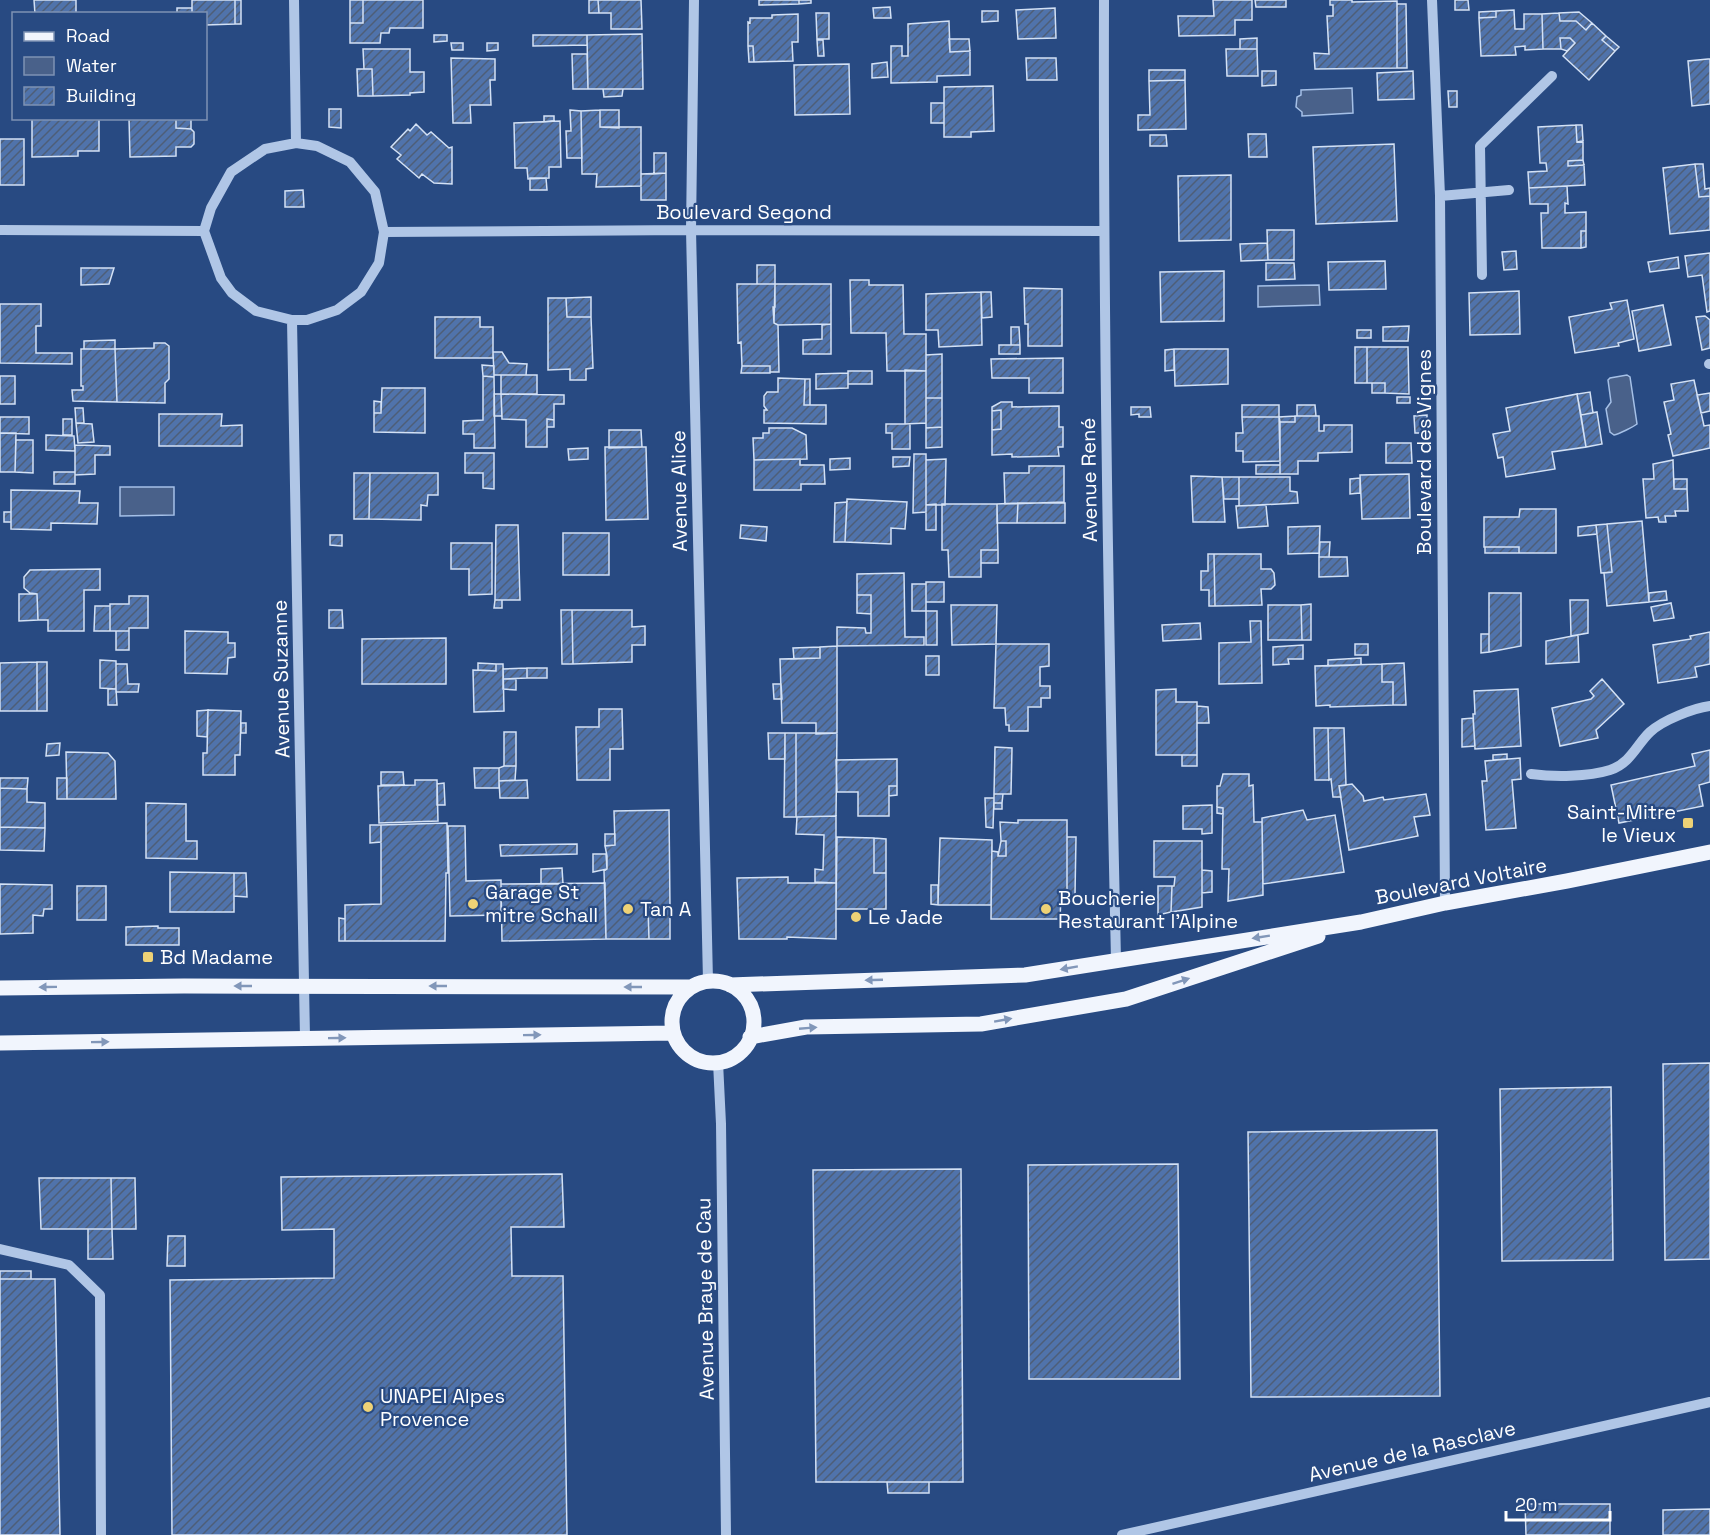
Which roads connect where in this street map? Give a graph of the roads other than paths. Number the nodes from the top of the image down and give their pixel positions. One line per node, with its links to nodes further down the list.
1 (294, 0): 6 (street)
2 (694, 0): 11 (street, Avenue Alice)
3 (1104, 0): 13 (street, Avenue René)
4 (1432, 0): 9 (street, Boulevard des Vignes)
5 (1552, 76): 8 (street)
6 (296, 143): 12 (street); 14 (street)
7 (1509, 190): 8 (street)
8 (1481, 193): 9 (street); 15 (street)
9 (1440, 196): 20 (street, Boulevard des Vignes)
10 (0, 230): 12 (street)
11 (691, 230): 13 (street, Boulevard Segond); 14 (street, Boulevard Segond); 23 (street, Avenue Alice)
12 (204, 231): 16 (street)
13 (1103, 231): 22 (street, Avenue René)
14 (384, 232): 16 (street)
15 (1482, 275)
16 (292, 320): 25 (street, Avenue Suzanne)
17 (1710, 706): 18 (street)
18 (1531, 774)
19 (1710, 852): 20 (main road, Boulevard Voltaire)
20 (1445, 903): 21 (main road, Boulevard Voltaire)
21 (1361, 922): 22 (main road, one-way to 22); 29 (main road, one-way to 21)
22 (1116, 960): 24 (main road, one-way to 24)
23 (708, 981): 24 (main road); 26 (main road)
24 (730, 985): 29 (main road)
25 (305, 986): 26 (main road, one-way to 25); 27 (main road, one-way to 27); 30 (street, Avenue Suzanne)
26 (692, 987): 28 (main road)
27 (0, 988)
28 (673, 1033): 30 (main road, one-way to 28); 32 (main road)
29 (750, 1037): 32 (main road)
30 (305, 1038): 31 (main road, one-way to 30)
31 (0, 1043)
32 (718, 1062): 36 (street, Avenue Braye de Cau)
33 (0, 1249): 35 (street)
34 (1710, 1402): 37 (street, Avenue de la Rasclave)
35 (101, 1535)
36 (726, 1535)
37 (1122, 1535)

